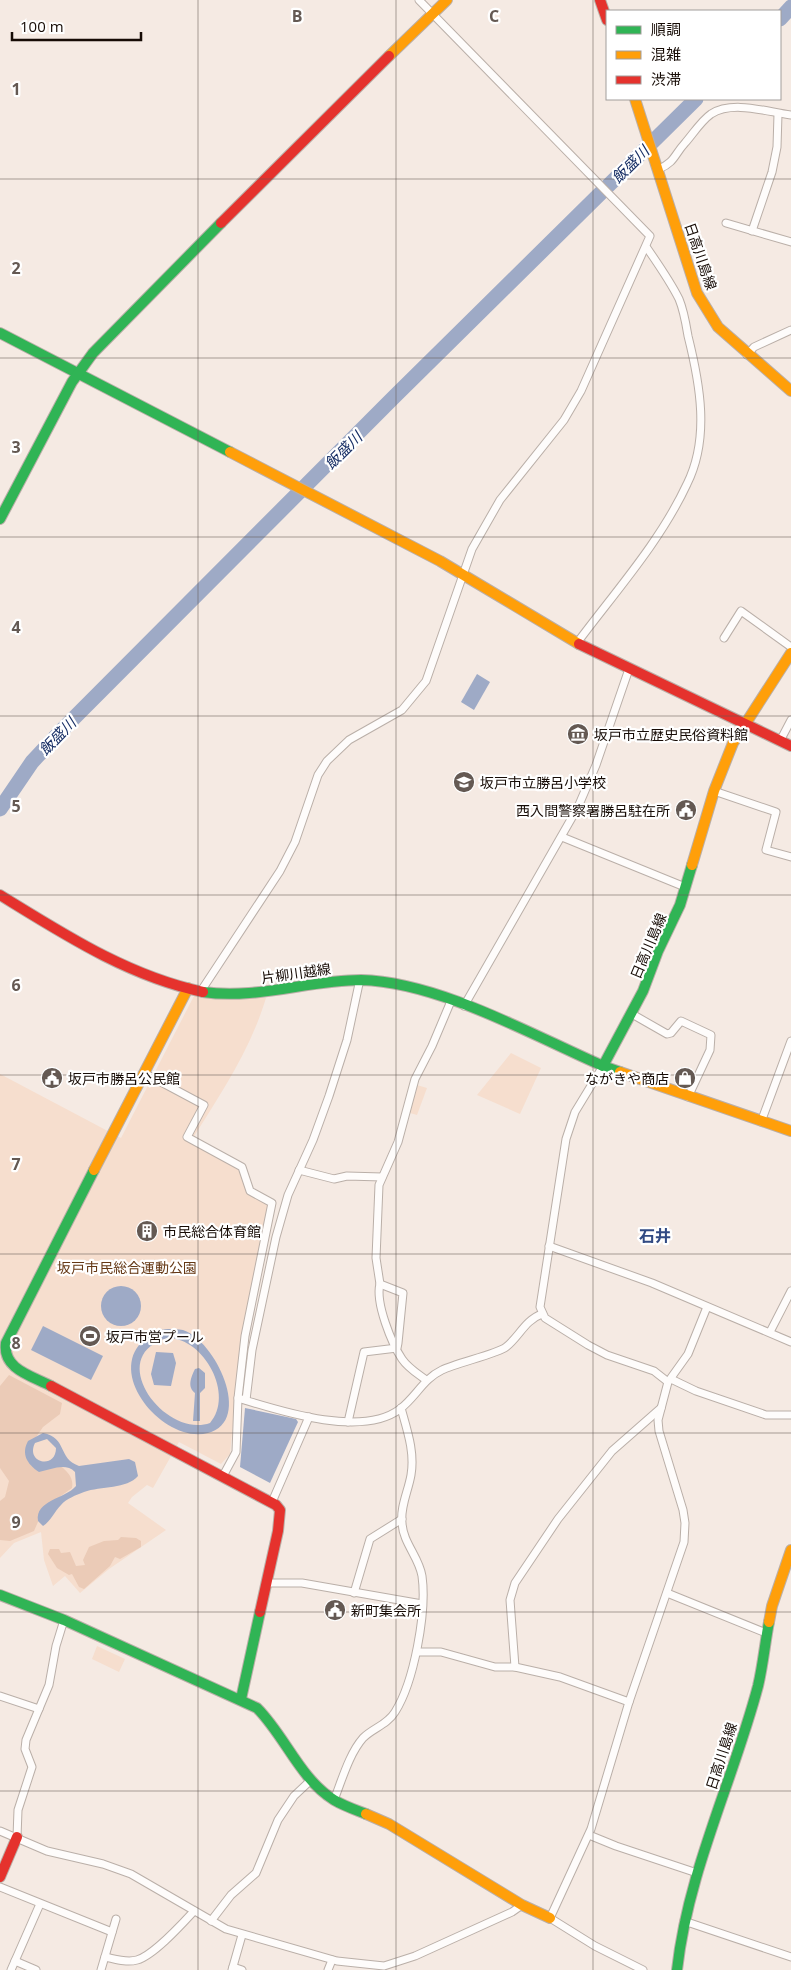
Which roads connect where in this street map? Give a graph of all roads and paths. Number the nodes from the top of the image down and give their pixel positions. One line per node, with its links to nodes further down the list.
1 (419, 0): 4 (street)
2 (447, 0): 4 (street)
3 (600, 0): 5 (street)
4 (433, 14): 13 (street); 17 (street)
5 (606, 17)
6 (634, 100): 9 (street, 日高川島線)
7 (778, 114): 8 (street); 9 (street); 11 (street)
8 (791, 115)
9 (658, 166): 16 (street, 日高川島線)
10 (726, 223): 11 (street)
11 (752, 231): 12 (street)
12 (791, 242)
13 (647, 248): 20 (street); 22 (street)
14 (791, 330): 16 (street)
15 (0, 333): 17 (street)
16 (747, 355): 18 (street, 日高川島線)
17 (78, 374): 19 (street); 20 (street)
18 (791, 391)
19 (0, 519)
20 (463, 574): 22 (street); 37 (street)
21 (724, 638): 23 (street)
22 (577, 643): 25 (street)
23 (791, 647)
24 (791, 653): 27 (street, 日高川島線)
25 (629, 669): 27 (street); 31 (street)
26 (790, 717): 28 (street)
27 (744, 725): 28 (street); 30 (street, 日高川島線)
28 (780, 741): 29 (street)
29 (791, 746)
30 (714, 791): 32 (street); 33 (street, 日高川島線)
31 (562, 837): 33 (street); 39 (street)
32 (791, 857)
33 (685, 887): 40 (street, 日高川島線)
34 (0, 896): 36 (street, 片柳川越線)
35 (360, 980): 37 (street, 片柳川越線); 38 (street, 片柳川越線); 47 (street)
36 (188, 988): 37 (street, 片柳川越線); 43 (street)
37 (201, 991)
38 (451, 1001): 39 (street, 片柳川越線); 48 (street)
39 (464, 1006): 42 (street, 片柳川越線)
40 (632, 1014): 42 (street, 日高川島線); 44 (street)
41 (791, 1041): 45 (street)
42 (603, 1066): 44 (street); 49 (street)
43 (144, 1073): 57 (street); 60 (street)
44 (688, 1097): 45 (street)
45 (761, 1122): 46 (street)
46 (791, 1131)
47 (299, 1170): 48 (street); 61 (street)
48 (382, 1177): 50 (street)
49 (549, 1246): 52 (street); 53 (street)
50 (380, 1284): 56 (street); 56 (street)
51 (791, 1291): 54 (street)
52 (707, 1307): 54 (street); 59 (street)
53 (542, 1314): 58 (street); 59 (street)
54 (770, 1332): 55 (street)
55 (791, 1342)
56 (397, 1348): 58 (street); 66 (street)
57 (2, 1356): 67 (street)
58 (426, 1380): 62 (street)
59 (670, 1381): 63 (street); 64 (street)
60 (238, 1398): 61 (street); 67 (street)
61 (246, 1400): 65 (street)
62 (401, 1408): 66 (street); 69 (street)
63 (661, 1408): 73 (street); 79 (street)
64 (791, 1415)
65 (309, 1416): 66 (street); 68 (street)
66 (348, 1422)
67 (223, 1476): 68 (street)
68 (272, 1502): 71 (street)
69 (402, 1519): 72 (street); 75 (street)
70 (791, 1550): 77 (street, 日高川島線)
71 (267, 1583): 72 (street); 81 (street)
72 (354, 1593): 75 (street)
73 (667, 1593): 77 (street); 82 (street)
74 (0, 1595): 76 (street)
75 (422, 1604): 78 (street)
76 (64, 1620): 81 (street); 83 (street)
77 (766, 1633): 89 (street, 日高川島線)
78 (418, 1652): 79 (street); 85 (street)
79 (515, 1667): 82 (street)
80 (0, 1696): 83 (street)
81 (241, 1698): 84 (street)
82 (629, 1702): 87 (street)
83 (39, 1709): 88 (street)
84 (311, 1780): 85 (street); 97 (street)
85 (334, 1800): 93 (street)
86 (0, 1830): 88 (street)
87 (589, 1835): 89 (street); 95 (street)
88 (18, 1837): 90 (street); 94 (street)
89 (697, 1873): 98 (street, 日高川島線)
90 (0, 1877)
91 (0, 1887): 92 (street)
92 (40, 1904): 99 (street); 104 (street)
93 (522, 1905): 95 (street); 103 (street)
94 (194, 1912): 97 (street); 101 (street)
95 (550, 1918): 111 (street)
96 (116, 1919): 99 (street)
97 (211, 1921): 100 (street)
98 (684, 1921): 102 (street); 112 (street, 日高川島線)
99 (112, 1932): 101 (street)
100 (242, 1935): 103 (street); 105 (street)
101 (105, 1957): 108 (street)
102 (791, 1958)
103 (332, 1960): 110 (street)
104 (15, 1961): 106 (street); 107 (street)
105 (233, 1969): 109 (street)
106 (11, 1970)
107 (36, 1970)
108 (101, 1970)
109 (242, 1970)
110 (328, 1970)
111 (643, 1970)
112 (676, 1970)

